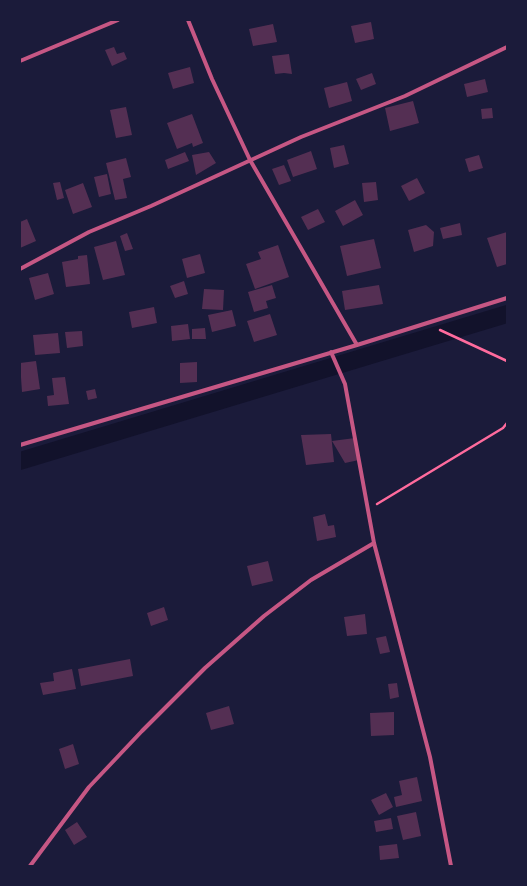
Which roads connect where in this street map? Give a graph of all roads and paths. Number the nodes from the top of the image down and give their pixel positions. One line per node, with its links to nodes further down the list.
1 (118, 20): 4 (street)
2 (188, 20): 5 (street)
3 (507, 47): 5 (street)
4 (20, 61)
5 (250, 160): 6 (street); 9 (street)
6 (20, 269)
7 (507, 298): 8 (street)
8 (426, 323): 9 (street); 11 (path)
9 (357, 345): 10 (street)
10 (331, 352): 13 (street); 14 (street)
11 (507, 361)
12 (507, 423): 14 (path)
13 (20, 445)
14 (368, 509): 15 (street)
15 (374, 543): 16 (street); 17 (street)
16 (30, 866)
17 (452, 866)

